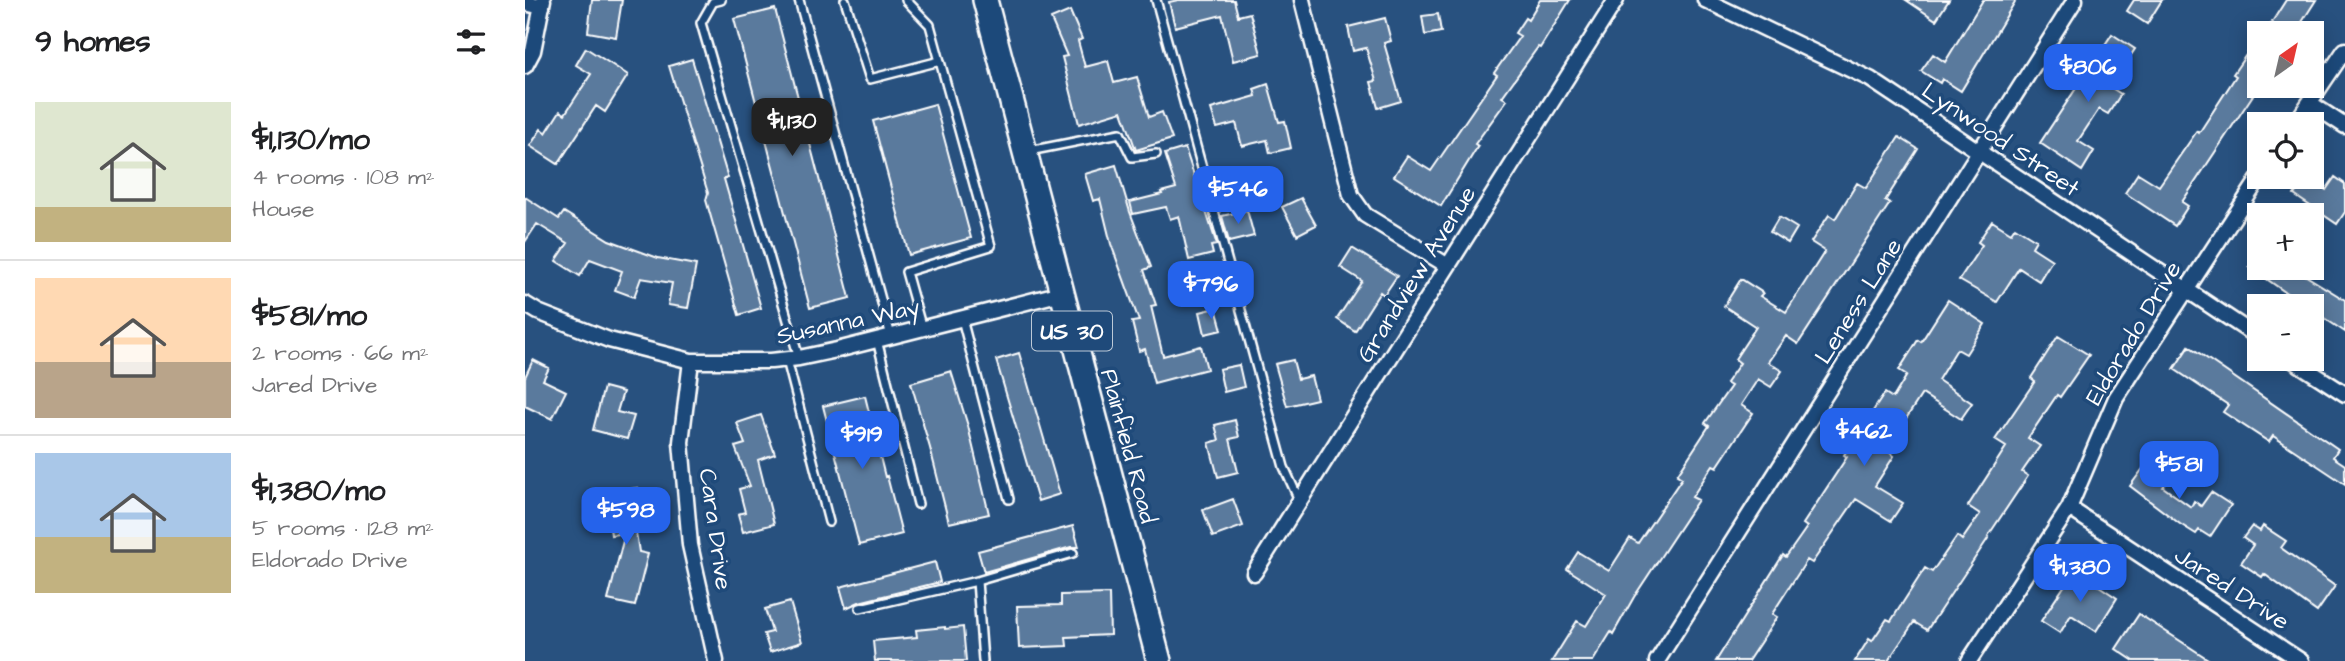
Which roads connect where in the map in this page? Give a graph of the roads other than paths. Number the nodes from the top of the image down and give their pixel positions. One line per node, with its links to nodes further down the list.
1 (721, 0): 31 (lane)
2 (799, 0): 30 (lane)
3 (845, 0): 14 (lane)
4 (906, 0): 14 (lane)
5 (985, 0): 19 (main road, Plainfield Road / US 30)
6 (1156, 0): 36 (lane)
7 (1301, 0): 23 (street)
8 (1616, 0): 23 (street, Grandview Avenue)
9 (1705, 0): 20 (street, Lynwood Street)
10 (2075, 0): 20 (street, Leness Lane)
11 (542, 3): 12 (street); 15 (street)
12 (525, 4)
13 (2345, 50): 16 (street)
14 (940, 61): 28 (lane)
15 (525, 66)
16 (2310, 103): 17 (street); 18 (street)
17 (2304, 112)
18 (2345, 126)
19 (1025, 152): 21 (lane); 25 (main road, Plainfield Road / US 30)
20 (1979, 152): 24 (street, Lynwood Street); 47 (street, Leness Lane)
21 (1156, 154)
22 (2252, 189): 24 (street, Eldorado Drive)
23 (1448, 266): 36 (street, Grandview Avenue)
24 (2185, 289): 29 (street, Lynwood Street); 38 (street, Eldorado Drive)
25 (1062, 293): 27 (street, Susanna Way); 46 (main road, Plainfield Road / US 30)
26 (525, 304): 32 (street, Susanna Way)
27 (962, 318): 28 (street, Susanna Way); 35 (lane)
28 (922, 329): 30 (street, Susanna Way)
29 (2247, 330)
30 (884, 338): 31 (street, Susanna Way); 37 (lane)
31 (793, 359): 32 (street, Susanna Way); 39 (lane)
32 (691, 361): 44 (street, Cara Drive)
33 (2310, 371): 34 (street)
34 (2345, 394)
35 (1009, 499)
36 (1300, 501): 41 (street, Grandview Avenue)
37 (918, 504)
38 (2069, 508): 48 (street, Eldorado Drive); 49 (street, Jared Drive)
39 (829, 522)
40 (1073, 553): 42 (lane)
41 (1254, 573)
42 (977, 581): 43 (lane); 45 (lane)
43 (860, 608)
44 (716, 661)
45 (983, 661)
46 (1159, 661)
47 (1657, 661)
48 (1969, 661)
49 (2301, 661)

